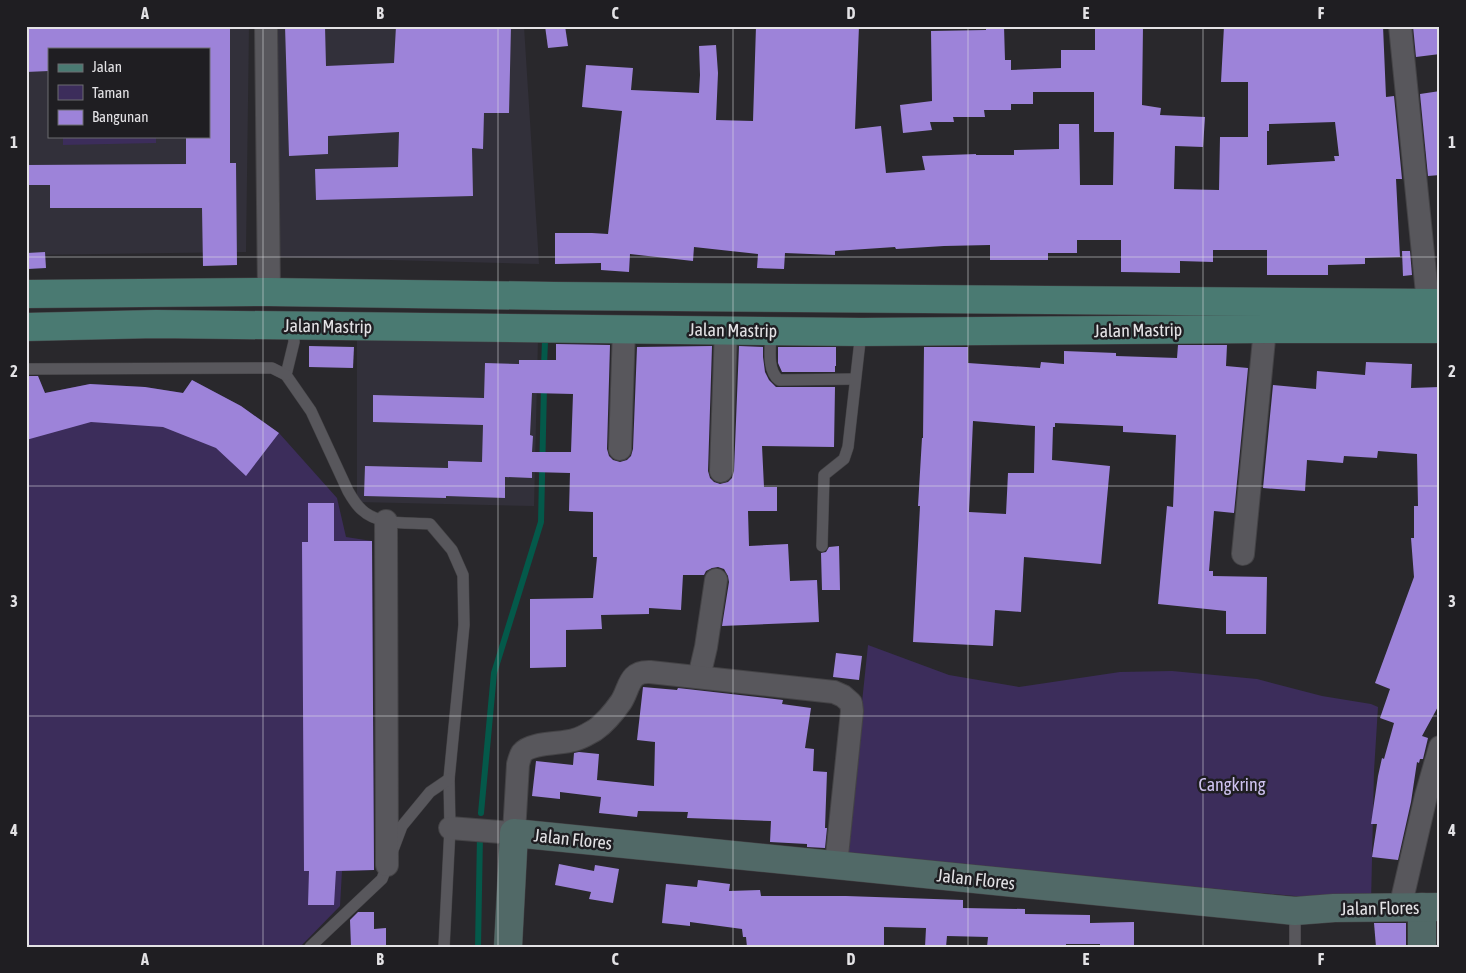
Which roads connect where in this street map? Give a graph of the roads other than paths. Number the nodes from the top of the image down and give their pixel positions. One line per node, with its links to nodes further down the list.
1 (266, 26): 3 (street)
2 (1400, 26): 6 (street)
3 (269, 292): 4 (main road, Jalan Mastrip); 5 (main road, Jalan Mastrip)
4 (26, 294)
5 (1137, 301): 6 (main road, Jalan Mastrip); 13 (main road)
6 (1434, 303)
7 (293, 325): 8 (main road, Jalan Mastrip); 9 (main road, Jalan Mastrip); 17 (lane)
8 (26, 327)
9 (624, 329): 10 (main road, Jalan Mastrip); 19 (street)
10 (726, 329): 12 (main road, Jalan Mastrip); 20 (street)
11 (1265, 329): 13 (main road, Jalan Mastrip); 14 (main road, Jalan Mastrip); 23 (street)
12 (771, 330): 15 (main road, Jalan Mastrip); 18 (lane)
13 (1138, 330): 15 (main road, Jalan Mastrip)
14 (1440, 330)
15 (861, 332): 18 (lane)
16 (26, 369): 17 (lane)
17 (286, 375): 21 (lane)
18 (855, 379): 22 (lane)
19 (620, 449)
20 (721, 471)
21 (386, 521): 27 (lane); 30 (street)
22 (822, 546)
23 (1243, 554)
24 (716, 580): 25 (street)
25 (699, 677): 29 (street); 31 (street)
26 (1438, 753): 32 (street)
27 (450, 779): 28 (lane); 30 (lane)
28 (452, 829): 29 (street); 35 (lane)
29 (511, 833): 31 (street, Jalan Flores); 36 (street)
30 (387, 865): 34 (lane)
31 (836, 865): 33 (street, Jalan Flores)
32 (1421, 907): 33 (street, Jalan Flores); 38 (street)
33 (1295, 911): 37 (lane)
34 (310, 947)
35 (444, 947)
36 (508, 947)
37 (1295, 947)
38 (1422, 947)

